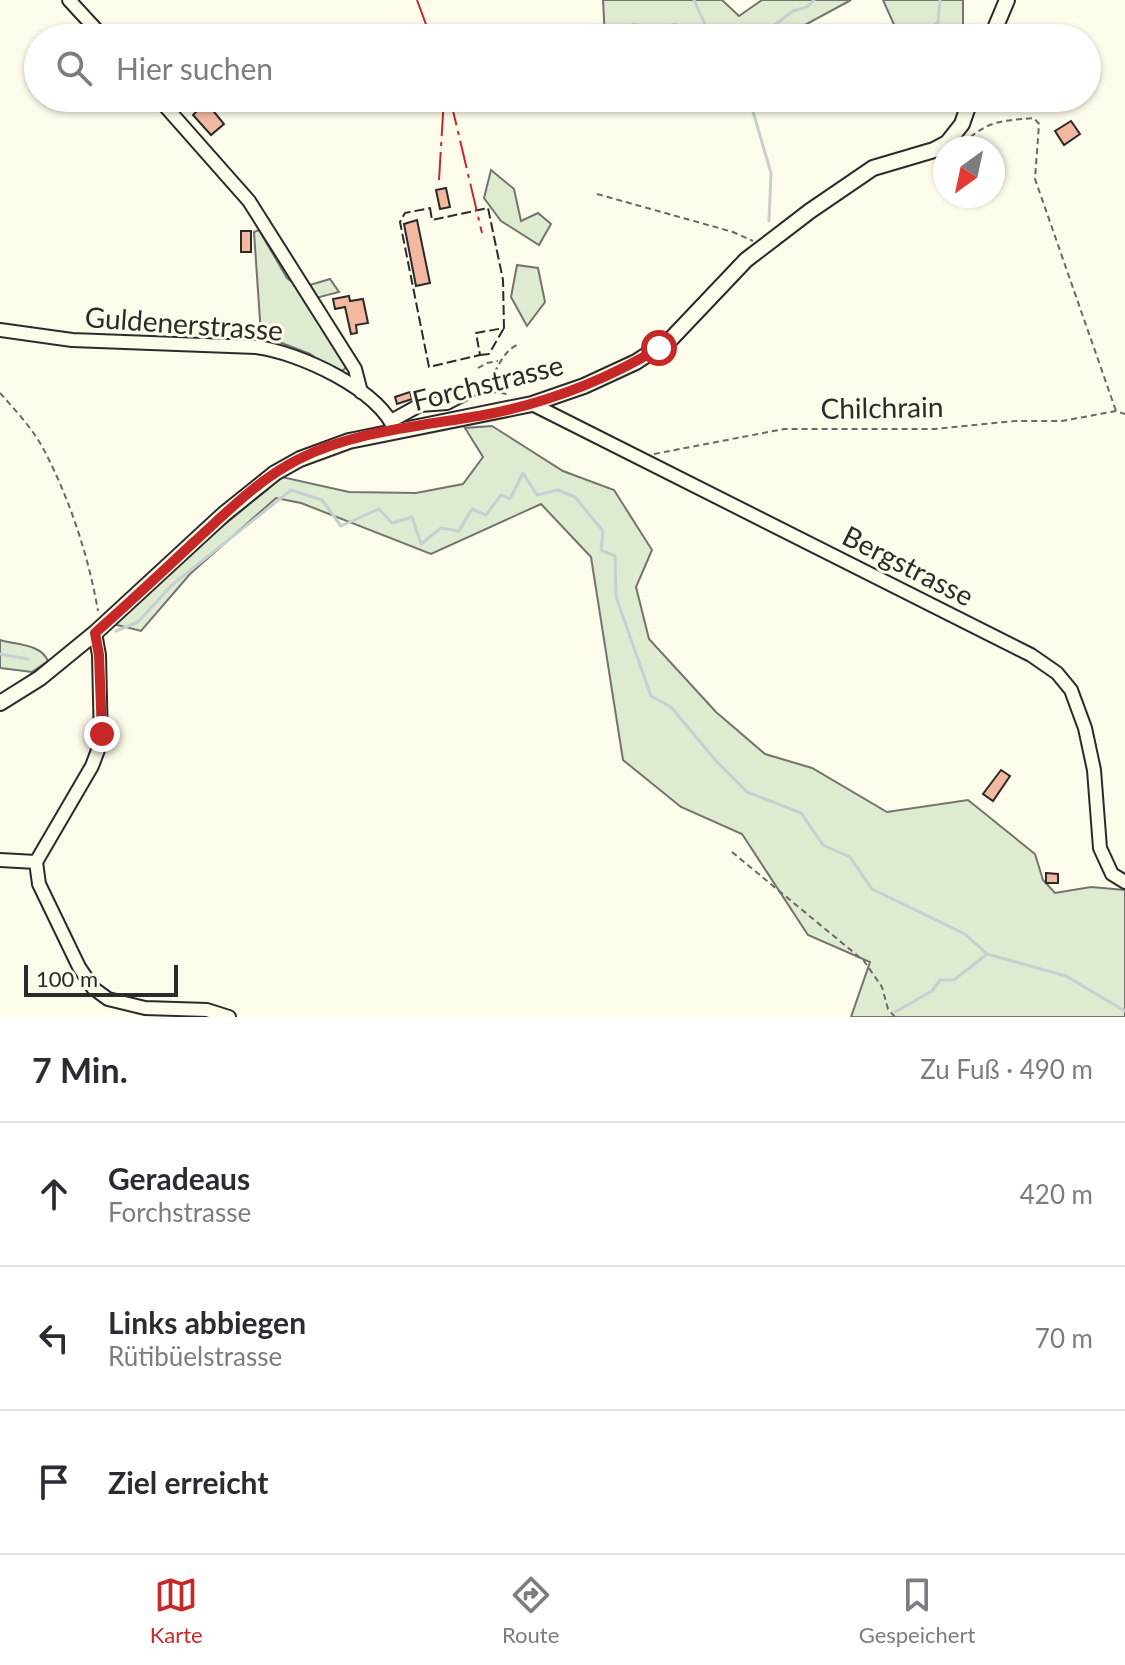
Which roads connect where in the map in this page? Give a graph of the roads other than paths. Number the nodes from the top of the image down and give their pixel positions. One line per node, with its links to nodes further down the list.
1 (69, 0): 3 (street)
2 (1007, 0): 4 (main road)
3 (91, 24)
4 (997, 24)
5 (171, 112): 8 (street)
6 (966, 112): 10 (main road, Forchstrasse)
7 (0, 330): 8 (street, Guldenerstrasse)
8 (361, 392): 11 (street, Guldenerstrasse)
9 (464, 394): 11 (street)
10 (532, 404): 11 (main road, Forchstrasse); 16 (street, Bergstrasse)
11 (393, 426): 12 (main road, Forchstrasse)
12 (97, 626): 13 (main road, Forchstrasse); 15 (street)
13 (0, 703)
14 (0, 860): 15 (street)
15 (36, 862): 17 (street)
16 (1125, 882)
17 (229, 1017)

